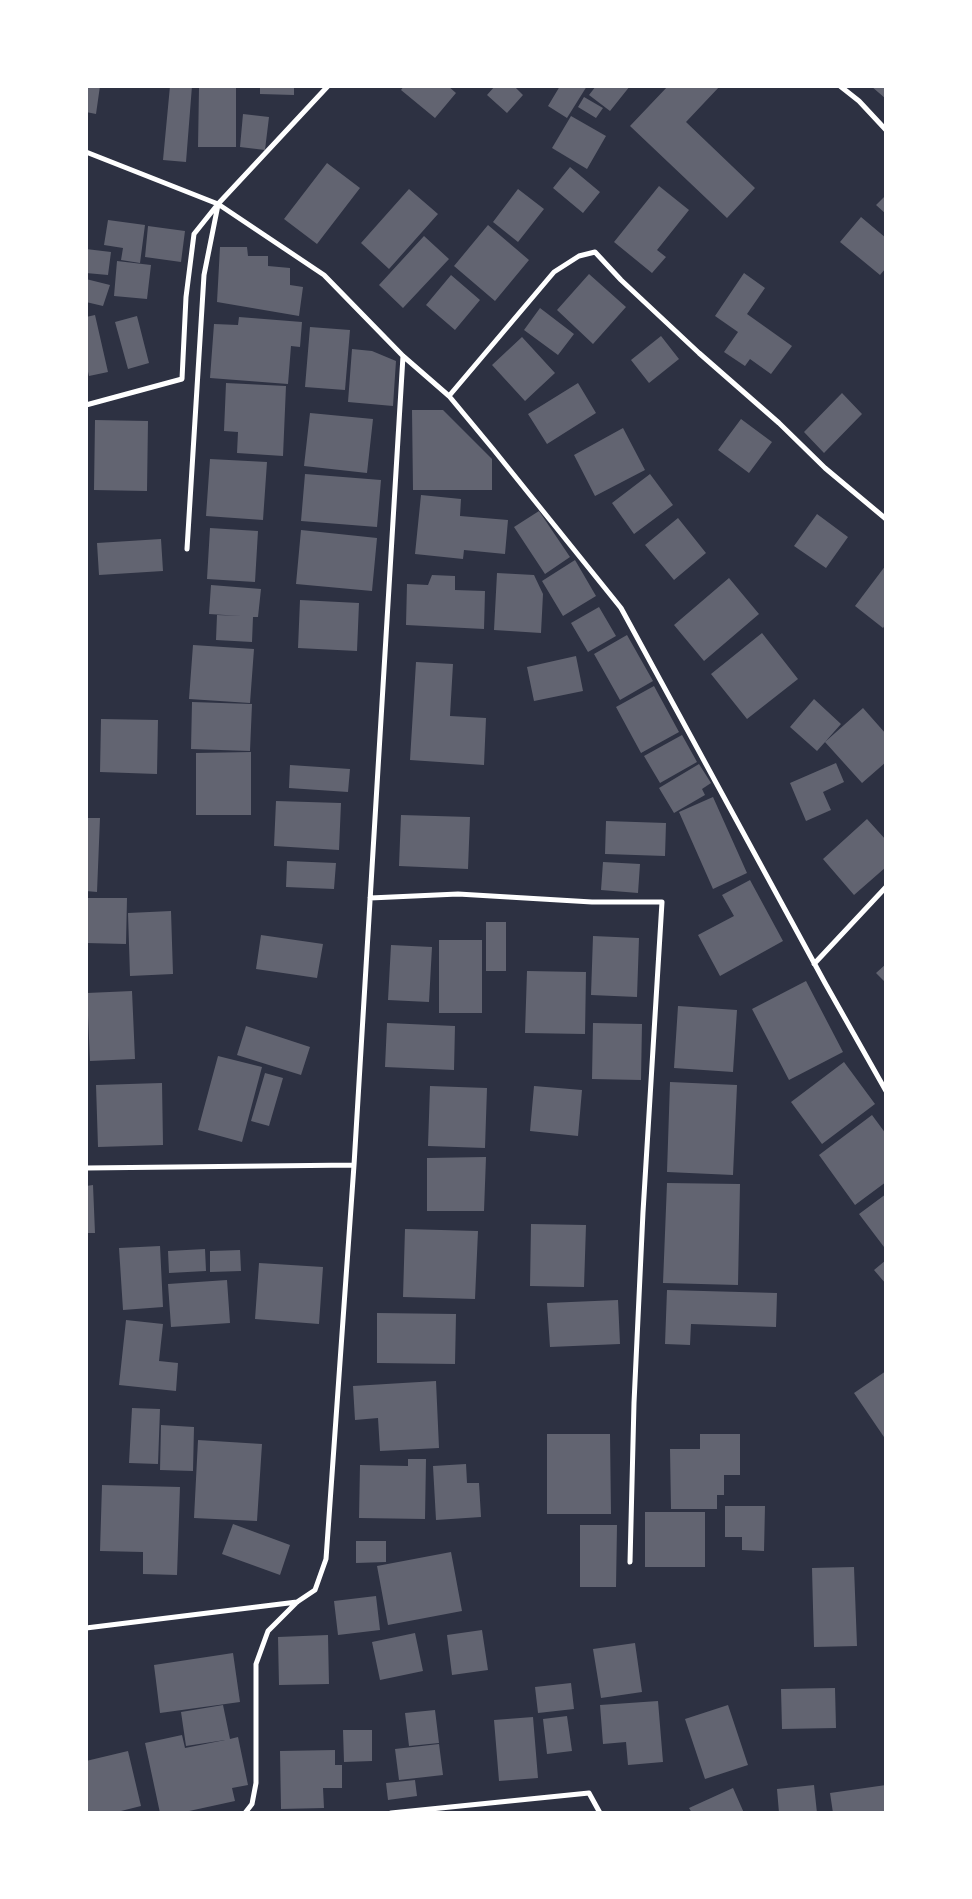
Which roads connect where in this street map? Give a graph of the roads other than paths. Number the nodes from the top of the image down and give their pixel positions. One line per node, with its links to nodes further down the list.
1 (328, 86): 5 (street)
2 (840, 86): 3 (street)
3 (886, 130)
4 (86, 152): 5 (street)
5 (218, 204): 6 (street); 8 (street); 10 (street)
6 (403, 356): 7 (street); 12 (street)
7 (448, 396): 9 (street); 13 (street)
8 (86, 406)
9 (886, 519)
10 (187, 549)
11 (886, 887): 13 (street)
12 (370, 898): 15 (street); 17 (street)
13 (814, 964): 14 (street)
14 (886, 1091)
15 (354, 1165): 16 (street); 18 (street)
16 (86, 1168)
17 (630, 1562)
18 (297, 1602): 19 (street); 20 (street)
19 (86, 1628)
20 (245, 1813)
21 (391, 1813): 22 (street)
22 (600, 1813)

